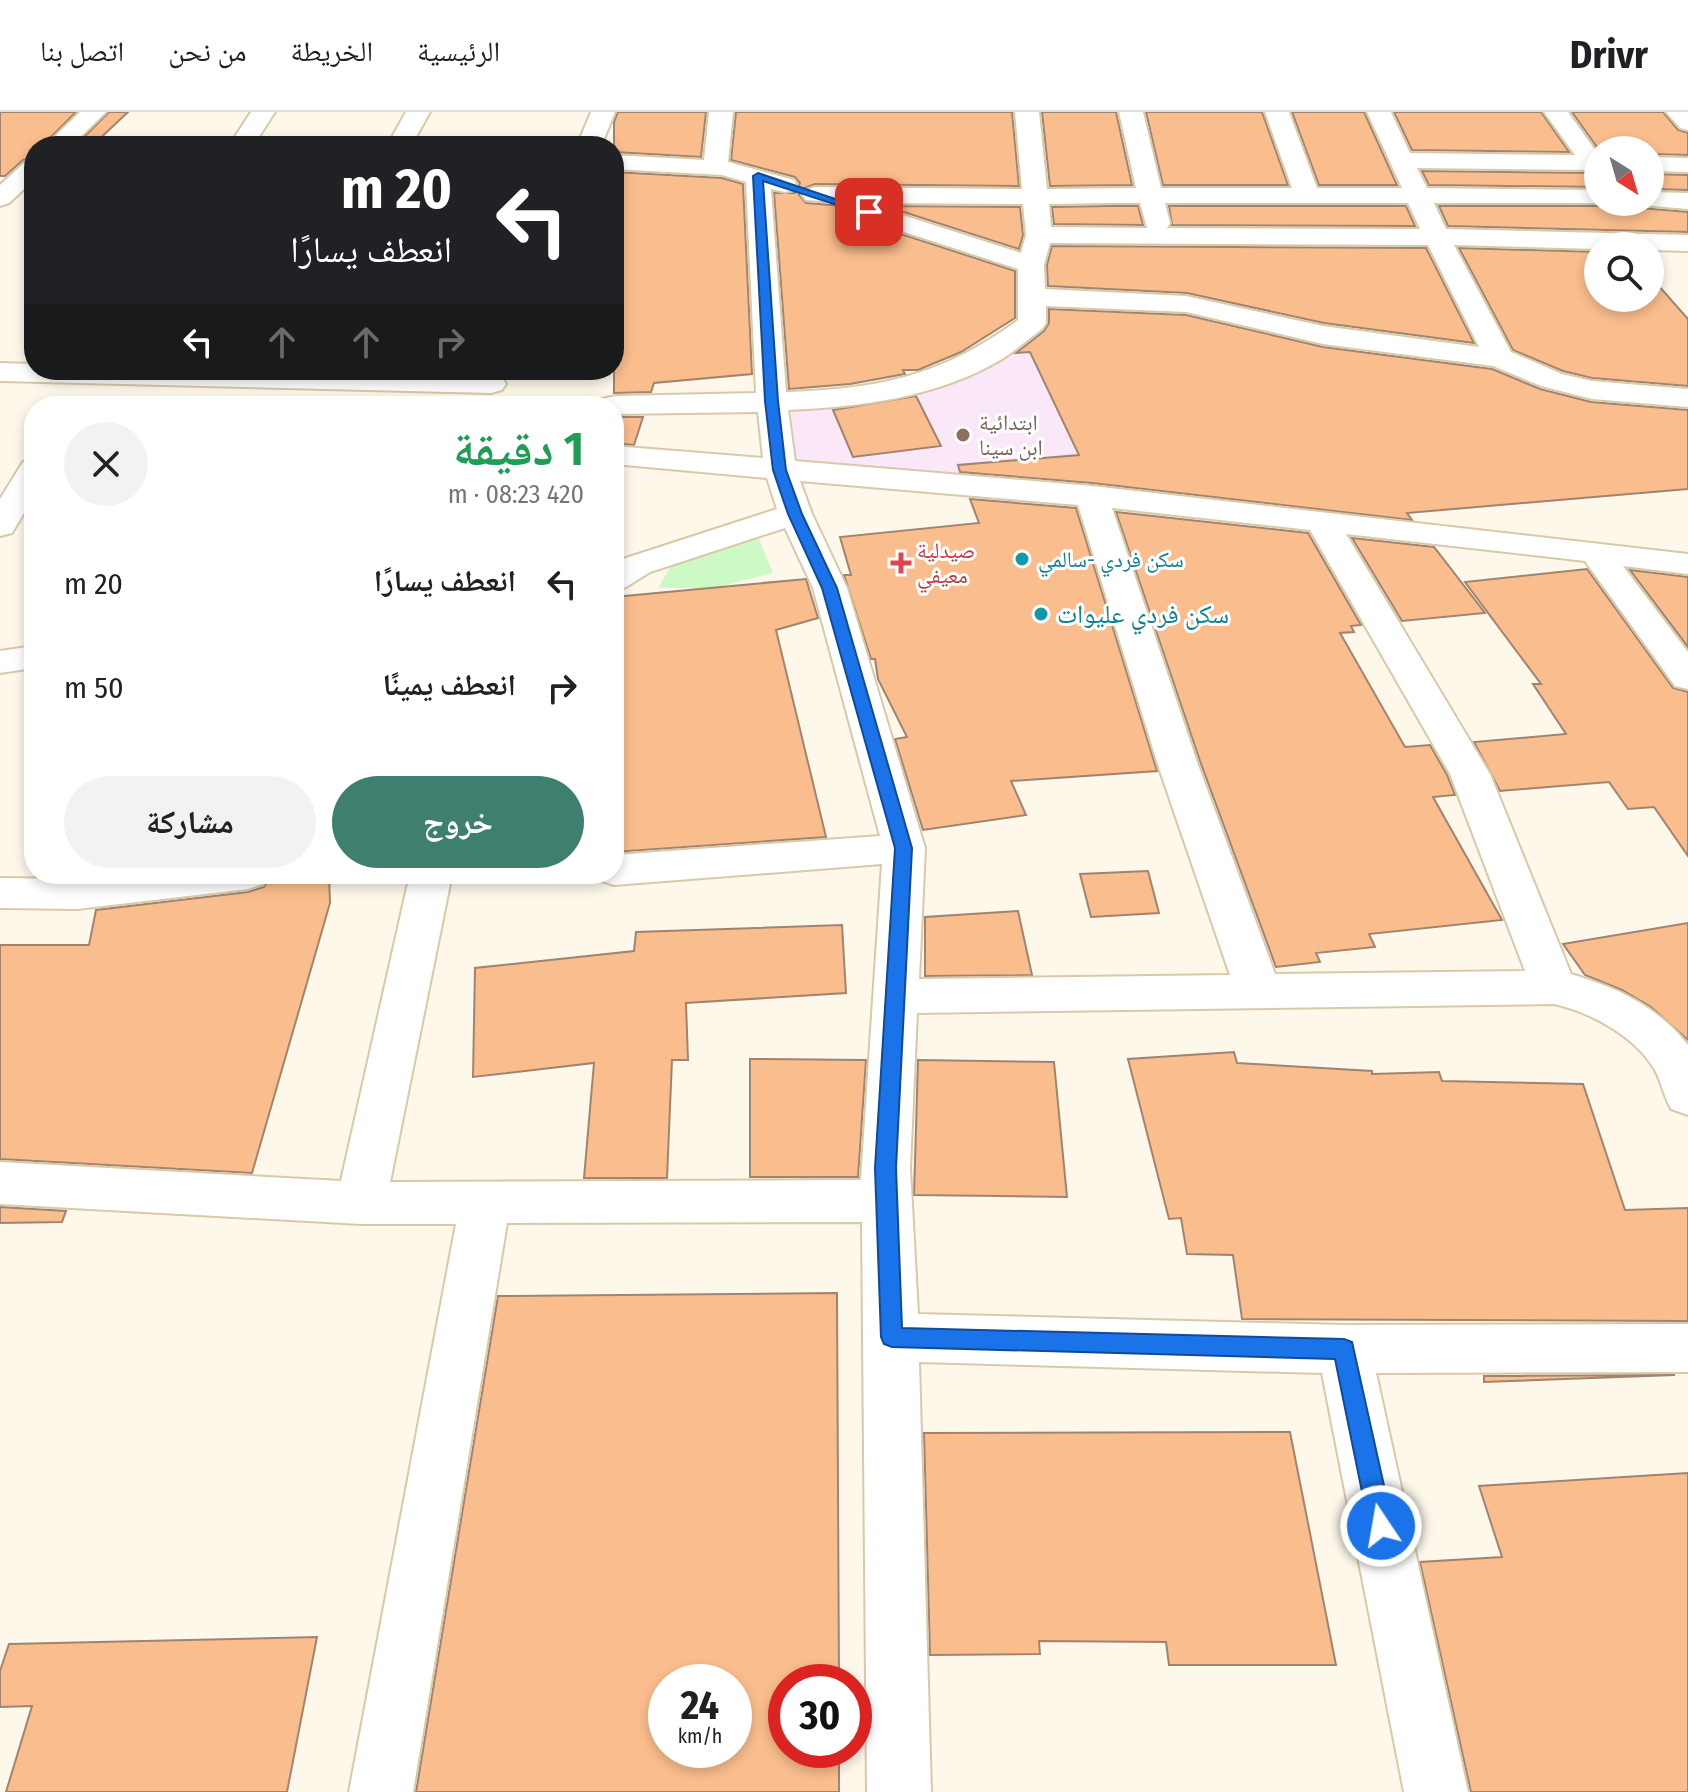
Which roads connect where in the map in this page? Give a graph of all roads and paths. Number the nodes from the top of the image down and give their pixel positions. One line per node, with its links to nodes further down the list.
1 (94, 112): 13 (street)
2 (263, 112): 14 (street)
3 (418, 112): 15 (street)
4 (603, 112): 16 (street)
5 (721, 112): 23 (street)
6 (1027, 112): 31 (street)
7 (1131, 112): 29 (street)
8 (1277, 112): 26 (street)
9 (1379, 112): 18 (street)
10 (1556, 112): 17 (street)
11 (1678, 112): 12 (street)
12 (1688, 123)
13 (68, 136)
14 (247, 136)
15 (405, 136)
16 (593, 136)
17 (1584, 149)
18 (1401, 160): 20 (street); 27 (street)
19 (624, 162): 23 (street)
20 (1584, 163)
21 (1664, 164): 22 (street)
22 (1688, 165)
23 (715, 167): 25 (street)
24 (24, 176): 30 (street)
25 (758, 176): 28 (street); 47 (street)
26 (1307, 194): 27 (street); 29 (street)
27 (1417, 194): 32 (street); 37 (street)
28 (815, 195): 31 (street); 39 (street)
29 (1152, 195): 31 (street); 36 (street)
30 (0, 198)
31 (1034, 198): 35 (street)
32 (1584, 198)
33 (1664, 200): 34 (street)
34 (1688, 201)
35 (1039, 235): 36 (street); 39 (street)
36 (1159, 237): 37 (street)
37 (1437, 237): 38 (street); 41 (street)
38 (1688, 243)
39 (1031, 265): 40 (street)
40 (1031, 297): 41 (street); 47 (street)
41 (1499, 358): 46 (street)
42 (0, 372): 43 (street)
43 (24, 372)
44 (371, 380): 45 (street)
45 (490, 387)
46 (1676, 396): 49 (street)
47 (772, 401): 48 (street); 51 (street)
48 (624, 406)
49 (1688, 417)
50 (624, 456): 51 (street)
51 (780, 470): 53 (street); 54 (street)
52 (24, 486): 56 (street)
53 (1092, 496): 55 (street); 69 (street)
54 (795, 514): 59 (street); 63 (street)
55 (1323, 523): 57 (street); 68 (street)
56 (0, 526)
57 (1595, 552): 58 (street); 62 (street)
58 (1688, 564)
59 (624, 574)
60 (24, 658): 61 (street)
61 (0, 662)
62 (1688, 678)
63 (904, 848): 64 (street); 70 (street)
64 (624, 869)
65 (79, 884): 67 (street)
66 (429, 884): 74 (street)
67 (0, 893)
68 (1554, 987): 69 (street); 71 (street)
69 (1258, 990): 70 (street)
70 (894, 996): 73 (street)
71 (1688, 1096)
72 (1, 1186): 74 (street)
73 (887, 1201): 75 (street); 76 (street)
74 (361, 1203): 75 (street)
75 (485, 1205): 79 (street)
76 (892, 1337): 78 (street); 80 (street)
77 (1688, 1348): 78 (street)
78 (1344, 1349): 81 (street)
79 (381, 1792)
80 (899, 1792)
81 (1436, 1792)

